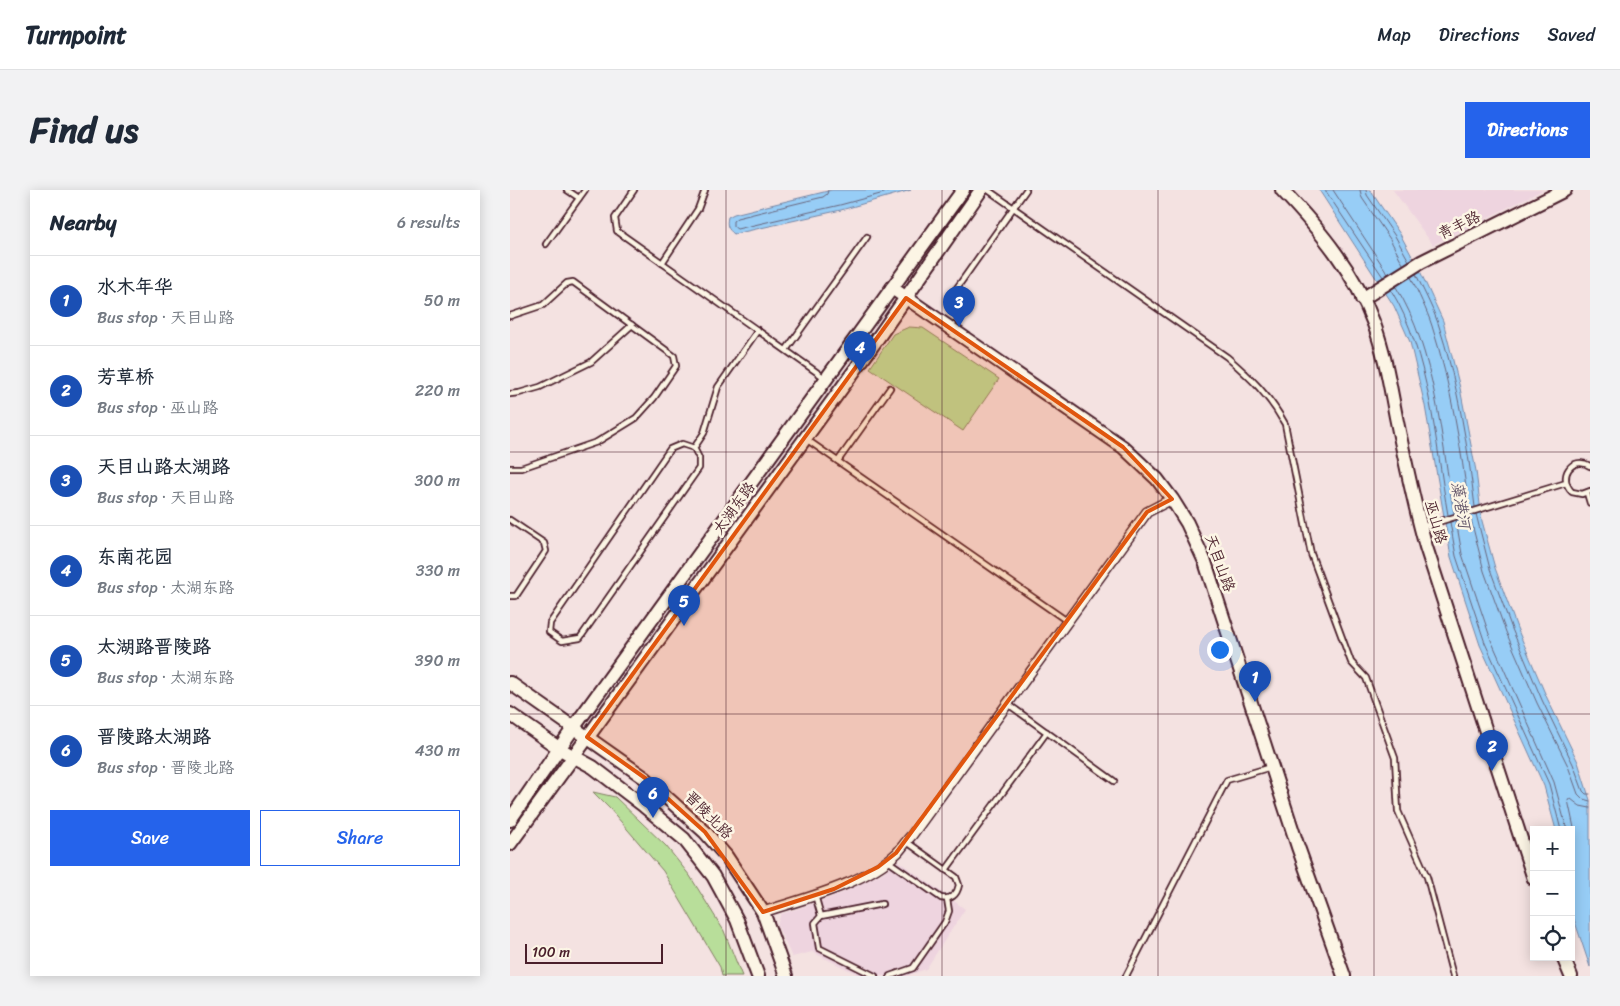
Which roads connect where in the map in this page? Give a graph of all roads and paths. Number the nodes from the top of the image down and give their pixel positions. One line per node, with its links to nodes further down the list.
1 (567, 190): 11 (lane)
2 (585, 190): 11 (lane)
3 (634, 190): 15 (lane)
4 (705, 190): 15 (lane)
5 (964, 190): 16 (main road, 太湖东路)
6 (981, 190): 18 (main road, 太湖东路)
7 (988, 190): 12 (lane)
8 (1026, 190): 12 (lane)
9 (1282, 190): 19 (main road, 巫山路)
10 (1565, 190): 19 (main road, 青丰路)
11 (579, 198): 14 (lane)
12 (1013, 208): 17 (lane); 68 (lane)
13 (867, 238): 23 (lane)
14 (546, 244)
15 (662, 263): 22 (lane)
16 (892, 288): 18 (main road, 天目山路); 24 (main road, 太湖东路)
17 (954, 292)
18 (906, 298): 27 (main road, 太湖东路); 34 (main road, 天目山路)
19 (1362, 300): 37 (main road, 巫山路)
20 (510, 316): 21 (lane)
21 (632, 325): 26 (lane); 31 (lane)
22 (758, 330): 23 (lane); 28 (lane)
23 (786, 350): 24 (lane)
24 (826, 379): 43 (main road, 太湖东路)
25 (890, 388): 29 (lane)
26 (510, 394)
27 (805, 438): 29 (lane); 45 (main road, 太湖东路)
28 (694, 448): 28 (lane)
29 (838, 461): 39 (lane)
30 (1589, 464): 32 (lane)
31 (510, 468)
32 (1566, 483): 33 (lane); 37 (lane)
33 (1589, 492): 35 (lane)
34 (1172, 499): 39 (street); 48 (main road, 天目山路)
35 (1590, 504)
36 (510, 520): 38 (lane)
37 (1426, 525): 55 (main road, 巫山路)
38 (510, 596)
39 (1067, 621): 41 (street)
40 (510, 683): 43 (main road, 晋陵北路)
41 (1007, 704): 44 (lane); 51 (street)
42 (510, 714): 46 (main road)
43 (574, 727): 45 (main road, 晋陵北路); 46 (main road, 太湖东路)
44 (1047, 732): 49 (lane); 54 (lane)
45 (587, 737): 47 (main road, 太湖东路); 59 (main road, 晋陵北路)
46 (560, 749): 47 (main road); 50 (main road, 太湖东路)
47 (574, 756): 52 (main road, 太湖东路); 62 (main road)
48 (1272, 766): 66 (lane); 67 (main road, 天目山路)
49 (1114, 781)
50 (510, 820)
51 (906, 841): 53 (street); 54 (lane)
52 (510, 844)
53 (887, 860): 56 (street); 57 (lane)
54 (946, 870): 57 (lane)
55 (1532, 871)
56 (815, 895): 59 (street); 60 (lane)
57 (947, 899): 65 (lane)
58 (882, 904): 60 (lane)
59 (764, 912): 63 (main road, 晋陵北路)
60 (820, 916): 64 (lane)
61 (1565, 961): 69 (main road)
62 (758, 976)
63 (786, 976)
64 (875, 976)
65 (890, 976)
66 (1126, 976)
67 (1344, 976)
68 (1453, 976)
69 (1571, 976)

